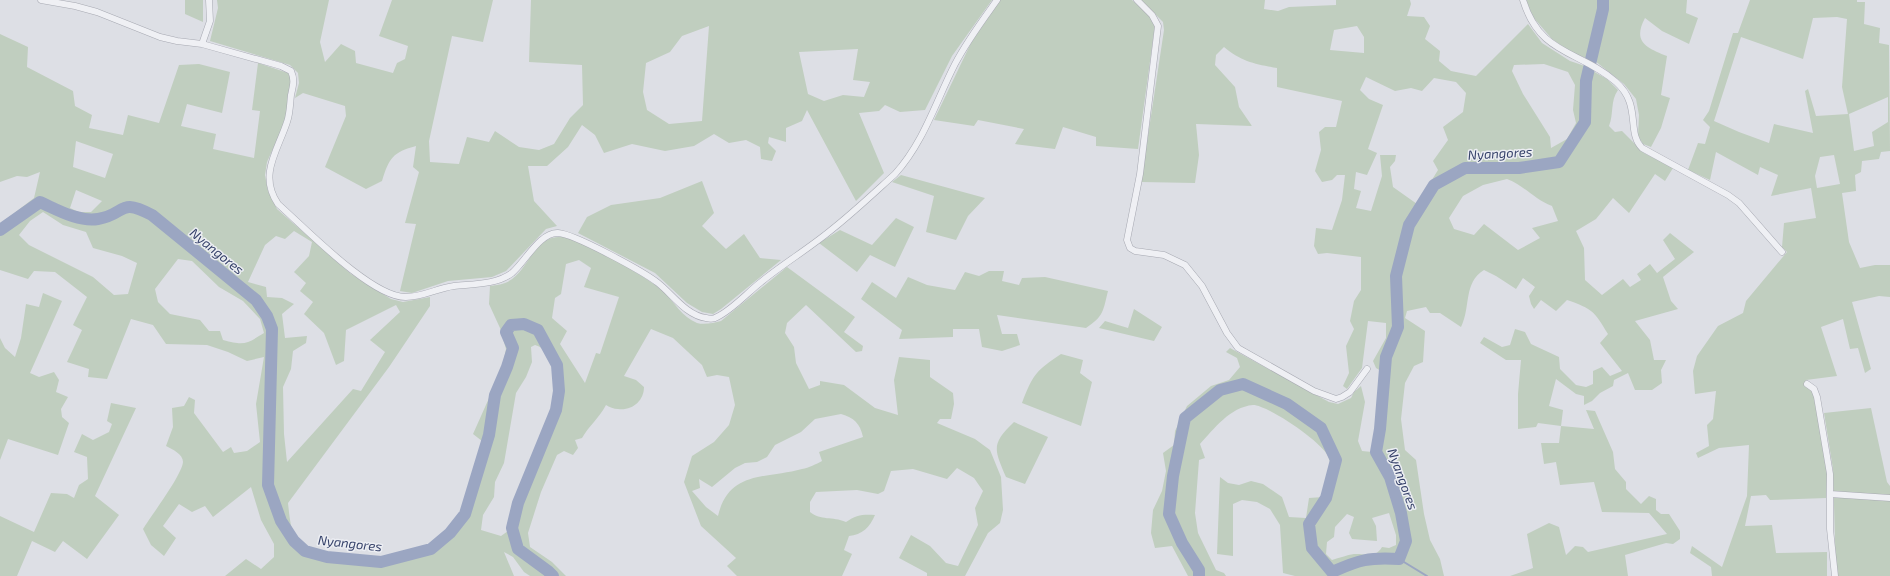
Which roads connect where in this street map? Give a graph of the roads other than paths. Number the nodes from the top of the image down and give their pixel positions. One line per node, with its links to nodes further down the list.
1 (41, 0): 6 (street)
2 (209, 0): 6 (street)
3 (997, 0): 6 (street)
4 (1137, 0): 8 (street)
5 (1523, 0): 7 (street)
6 (202, 44)
7 (1782, 252)
8 (1366, 369)
9 (1807, 384): 10 (street)
10 (1830, 494): 11 (street); 12 (street)
11 (1890, 498)
12 (1835, 576)

